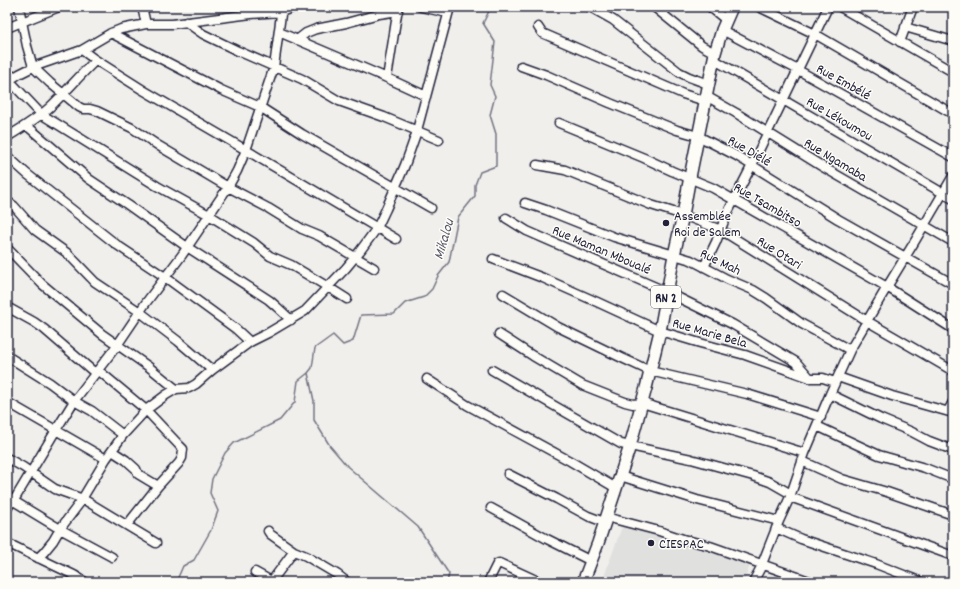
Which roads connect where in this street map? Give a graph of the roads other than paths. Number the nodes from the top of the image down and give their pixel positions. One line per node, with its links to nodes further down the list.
1 (19, 7): 18 (street)
2 (59, 7): 18 (street)
3 (143, 7): 20 (street)
4 (294, 7): 15 (street)
5 (421, 7): 16 (street)
6 (590, 7): 41 (street)
7 (654, 7): 32 (street, Rue Lékoumou)
8 (710, 7): 17 (street)
9 (732, 7): 17 (highway, RN 2)
10 (759, 7): 27 (street)
11 (828, 7): 27 (street)
12 (840, 7): 30 (street)
13 (913, 7): 22 (street)
14 (398, 9): 28 (street); 39 (street)
15 (282, 10): 19 (street); 25 (street)
16 (449, 10): 43 (street)
17 (726, 20): 24 (highway, RN 2)
18 (22, 22): 23 (street); 35 (street)
19 (186, 22): 20 (street); 36 (street)
20 (146, 24): 26 (street)
21 (538, 27): 44 (street, Rue Ngamaba)
22 (906, 27): 29 (street); 30 (street)
23 (7, 28)
24 (722, 30): 32 (highway, RN 2); 37 (street, Rue Embélé)
25 (279, 32): 28 (street); 36 (street)
26 (111, 33): 31 (street); 46 (street)
27 (815, 34): 37 (street); 48 (street)
28 (297, 40): 39 (street)
29 (953, 41)
30 (900, 42): 38 (street)
31 (82, 50): 33 (street); 35 (street)
32 (714, 56): 41 (highway, RN 2); 45 (street, Rue Lékoumou)
33 (96, 60): 42 (street); 56 (street)
34 (521, 66): 53 (street, Rue Diélé)
35 (33, 67): 40 (street); 42 (street)
36 (274, 67): 46 (street); 51 (street)
37 (798, 70): 45 (street); 58 (street, Rue Embélé)
38 (953, 72)
39 (387, 78): 43 (street)
40 (8, 81): 47 (street)
41 (708, 84): 44 (highway, RN 2)
42 (62, 94): 47 (street); 63 (street)
43 (426, 96): 51 (street)
44 (706, 99): 52 (street, Rue Ngamaba); 53 (highway, RN 2)
45 (783, 99): 52 (street); 65 (street, Rue Lékoumou)
46 (260, 107): 56 (street); 64 (street)
47 (41, 114): 50 (street); 71 (street)
48 (953, 114)
49 (559, 123): 62 (street, Rue Tsambitso)
50 (26, 125): 54 (street); 79 (street)
51 (416, 131): 55 (street); 64 (street)
52 (767, 133): 60 (street); 74 (street, Rue Ngamaba)
53 (698, 136): 60 (street, Rue Diélé); 62 (highway, RN 2)
54 (7, 137)
55 (439, 140)
56 (246, 150): 63 (street); 75 (street)
57 (7, 156): 87 (street)
58 (953, 157)
59 (537, 165): 72 (street, Rue Otari)
60 (752, 165): 67 (street); 83 (street, Rue Diélé)
61 (953, 176): 65 (street)
62 (690, 178): 67 (street, Rue Tsambitso); 72 (highway, RN 2)
63 (228, 187): 71 (street); 82 (street)
64 (396, 188): 70 (street); 75 (street)
65 (943, 194): 66 (street, Rue Lékoumou); 74 (street)
66 (953, 199)
67 (734, 200): 76 (street); 90 (street, Rue Tsambitso)
68 (7, 201): 95 (street)
69 (524, 203): 81 (street, Rue Mah)
70 (431, 208)
71 (209, 215): 79 (street); 89 (street)
72 (684, 215): 76 (street, Rue Otari); 81 (highway, RN 2)
73 (506, 218): 91 (street, Rue Maman Mboualé)
74 (924, 225): 78 (street, Rue Ngamaba); 83 (street)
75 (377, 228): 77 (street); 82 (street)
76 (721, 230): 85 (street); 97 (street, Rue Otari)
77 (396, 239)
78 (953, 242)
79 (187, 247): 87 (street); 96 (street)
80 (7, 248): 102 (street)
81 (674, 255): 85 (street, Rue Mah); 91 (highway, RN 2)
82 (356, 256): 86 (street); 89 (street)
83 (905, 257): 88 (street, Rue Diélé); 90 (street)
84 (494, 259): 99 (street, Rue Marie Bela)
85 (704, 267): 103 (street, Rue Mah)
86 (374, 268)
87 (166, 277): 95 (street); 101 (street)
88 (953, 284)
89 (328, 287): 93 (street); 96 (street)
90 (886, 287): 97 (street); 98 (street, Rue Tsambitso)
91 (667, 292): 99 (highway, RN 2); 110 (street, Rue Maman Mboualé)
92 (503, 294): 107 (street)
93 (347, 299)
94 (7, 307): 109 (street)
95 (140, 312): 102 (street); 105 (street)
96 (291, 320): 101 (street)
97 (867, 320): 103 (street); 108 (street, Rue Otari)
98 (953, 329)
99 (660, 331): 107 (highway, RN 2); 110 (street, Rue Marie Bela)
100 (499, 334): 118 (street)
101 (250, 342): 105 (street)
102 (118, 344): 109 (street); 113 (street)
103 (850, 350): 112 (street)
104 (7, 356): 115 (street)
105 (212, 370): 113 (street)
106 (492, 370): 125 (street)
107 (650, 371): 118 (highway, RN 2); 121 (street)
108 (953, 371)
109 (96, 372): 115 (street); 119 (street)
110 (810, 378): 112 (street, Rue Marie Bela)
111 (427, 379): 137 (street)
112 (836, 379): 114 (street); 120 (street, Rue Marie Bela)
113 (176, 389): 119 (street)
114 (830, 394): 121 (street); 126 (street)
115 (74, 401): 123 (street); 124 (street)
116 (7, 402): 123 (street)
117 (953, 402): 120 (street)
118 (642, 403): 125 (highway, RN 2); 128 (street)
119 (146, 410): 124 (street); 136 (street)
120 (950, 412)
121 (820, 417): 122 (street)
122 (817, 426): 128 (street); 135 (street)
123 (56, 430): 130 (street); 132 (street)
124 (123, 435): 127 (street)
125 (630, 446): 134 (highway, RN 2); 138 (street)
126 (953, 450)
127 (112, 451): 130 (street); 136 (street)
128 (805, 453): 131 (street)
129 (7, 458): 132 (street)
130 (106, 459): 140 (street)
131 (802, 462): 138 (street); 143 (street)
132 (30, 473): 139 (street); 140 (street)
133 (508, 474): 144 (street)
134 (620, 476): 137 (highway, RN 2); 146 (street)
135 (953, 479)
136 (158, 486): 145 (street)
137 (616, 488): 144 (highway, RN 2)
138 (790, 495): 146 (street); 152 (street)
139 (10, 498): 142 (street); 147 (street)
140 (83, 498): 145 (street); 147 (street)
141 (491, 508): 155 (street)
142 (7, 509)
143 (953, 514)
144 (605, 520): 155 (highway, RN 2); 156 (street)
145 (127, 525): 150 (street)
146 (778, 525): 156 (street); 166 (street)
147 (60, 529): 153 (street); 154 (street)
148 (268, 531): 151 (street)
149 (7, 543): 154 (street)
150 (156, 543)
151 (294, 551): 159 (street); 160 (street)
152 (953, 556)
153 (112, 557)
154 (38, 558): 158 (street)
155 (590, 561): 163 (highway, RN 2)
156 (762, 564): 164 (street); 165 (street)
157 (255, 572): 159 (street)
158 (85, 582)
159 (272, 582)
160 (347, 582)
161 (488, 582): 162 (street)
162 (540, 582)
163 (583, 582)
164 (753, 582)
165 (812, 582)
166 (922, 582)

